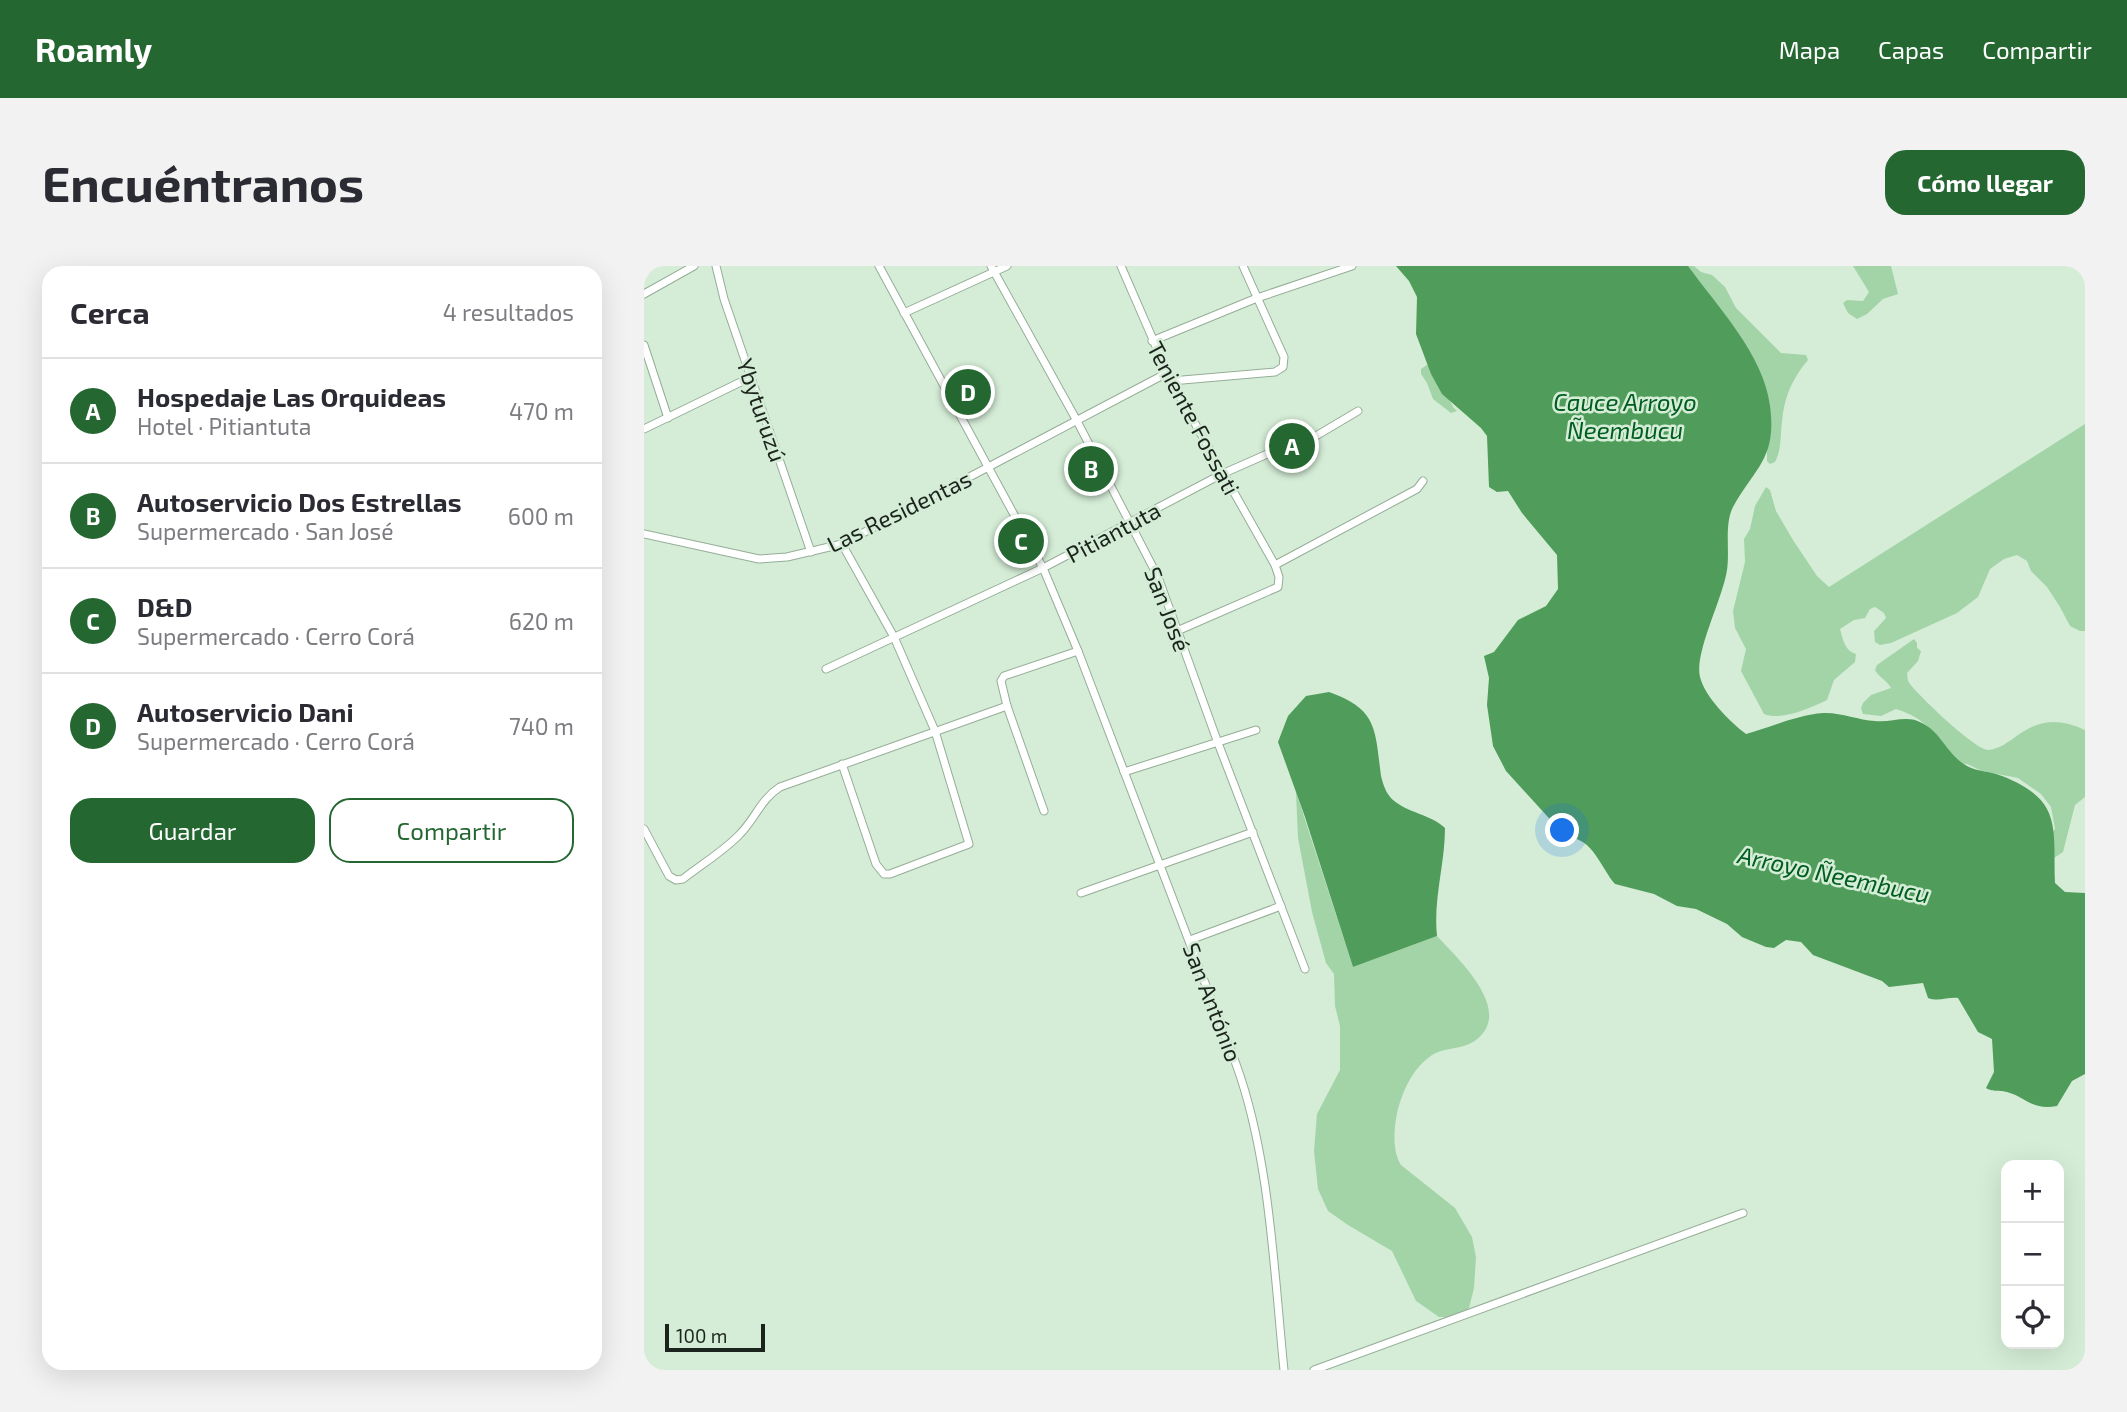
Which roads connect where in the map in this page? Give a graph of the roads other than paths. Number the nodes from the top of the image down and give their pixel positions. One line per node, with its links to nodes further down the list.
1 (694, 266): 9 (street)
2 (716, 266): 15 (street, Ybyturuzú)
3 (879, 266): 11 (street, San António)
4 (1007, 266): 8 (street)
5 (1121, 266): 12 (street, Teniente Fossati)
6 (1243, 266): 10 (street)
7 (1352, 266): 10 (street)
8 (993, 269): 11 (street); 19 (street, San José)
9 (644, 294)
10 (1257, 298): 12 (street); 16 (street)
11 (904, 313): 21 (street, San António)
12 (1152, 341): 14 (street, Teniente Fossati)
13 (644, 345): 18 (street)
14 (1167, 373): 16 (street, Teniente Fossati); 19 (street, Las Residentas)
15 (751, 377): 18 (street); 27 (street, Ybyturuzú)
16 (1171, 381): 22 (street, Teniente Fossati)
17 (1358, 411): 22 (street, Pitiantuta)
18 (668, 418): 20 (street)
19 (1077, 421): 21 (street, Las Residentas); 24 (street, San José)
20 (644, 429)
21 (988, 467): 26 (street, Las Residentas); 29 (street, San António)
22 (1222, 474): 24 (street, Pitiantuta); 28 (street, Teniente Fossati)
23 (1423, 481): 28 (street)
24 (1130, 523): 29 (street, Pitiantuta); 30 (street, San José)
25 (644, 534): 27 (street, Las Residentas)
26 (842, 544): 27 (street, Las Residentas); 31 (street)
27 (811, 552)
28 (1275, 565): 30 (street)
29 (1044, 568): 31 (street, Pitiantuta); 32 (street, San António)
30 (1177, 631): 37 (street, San José)
31 (894, 638): 33 (street, Pitiantuta); 35 (street)
32 (1078, 651): 34 (street); 39 (street, San António)
33 (826, 669)
34 (1007, 706): 35 (street); 40 (street)
35 (935, 730): 38 (street); 38 (street)
36 (1256, 730): 37 (street)
37 (1218, 743): 39 (street); 42 (street, San José)
38 (842, 764): 41 (street)
39 (1124, 772): 43 (street, San António)
40 (1044, 811)
41 (644, 829)
42 (1253, 832): 43 (street); 45 (street, San José)
43 (1159, 864): 44 (street); 46 (street, San António)
44 (1081, 893)
45 (1281, 906): 46 (street); 47 (street, San José)
46 (1190, 940): 49 (street, San António)
47 (1305, 969)
48 (1744, 1213): 50 (street)
49 (1284, 1370)
50 (1314, 1370)

